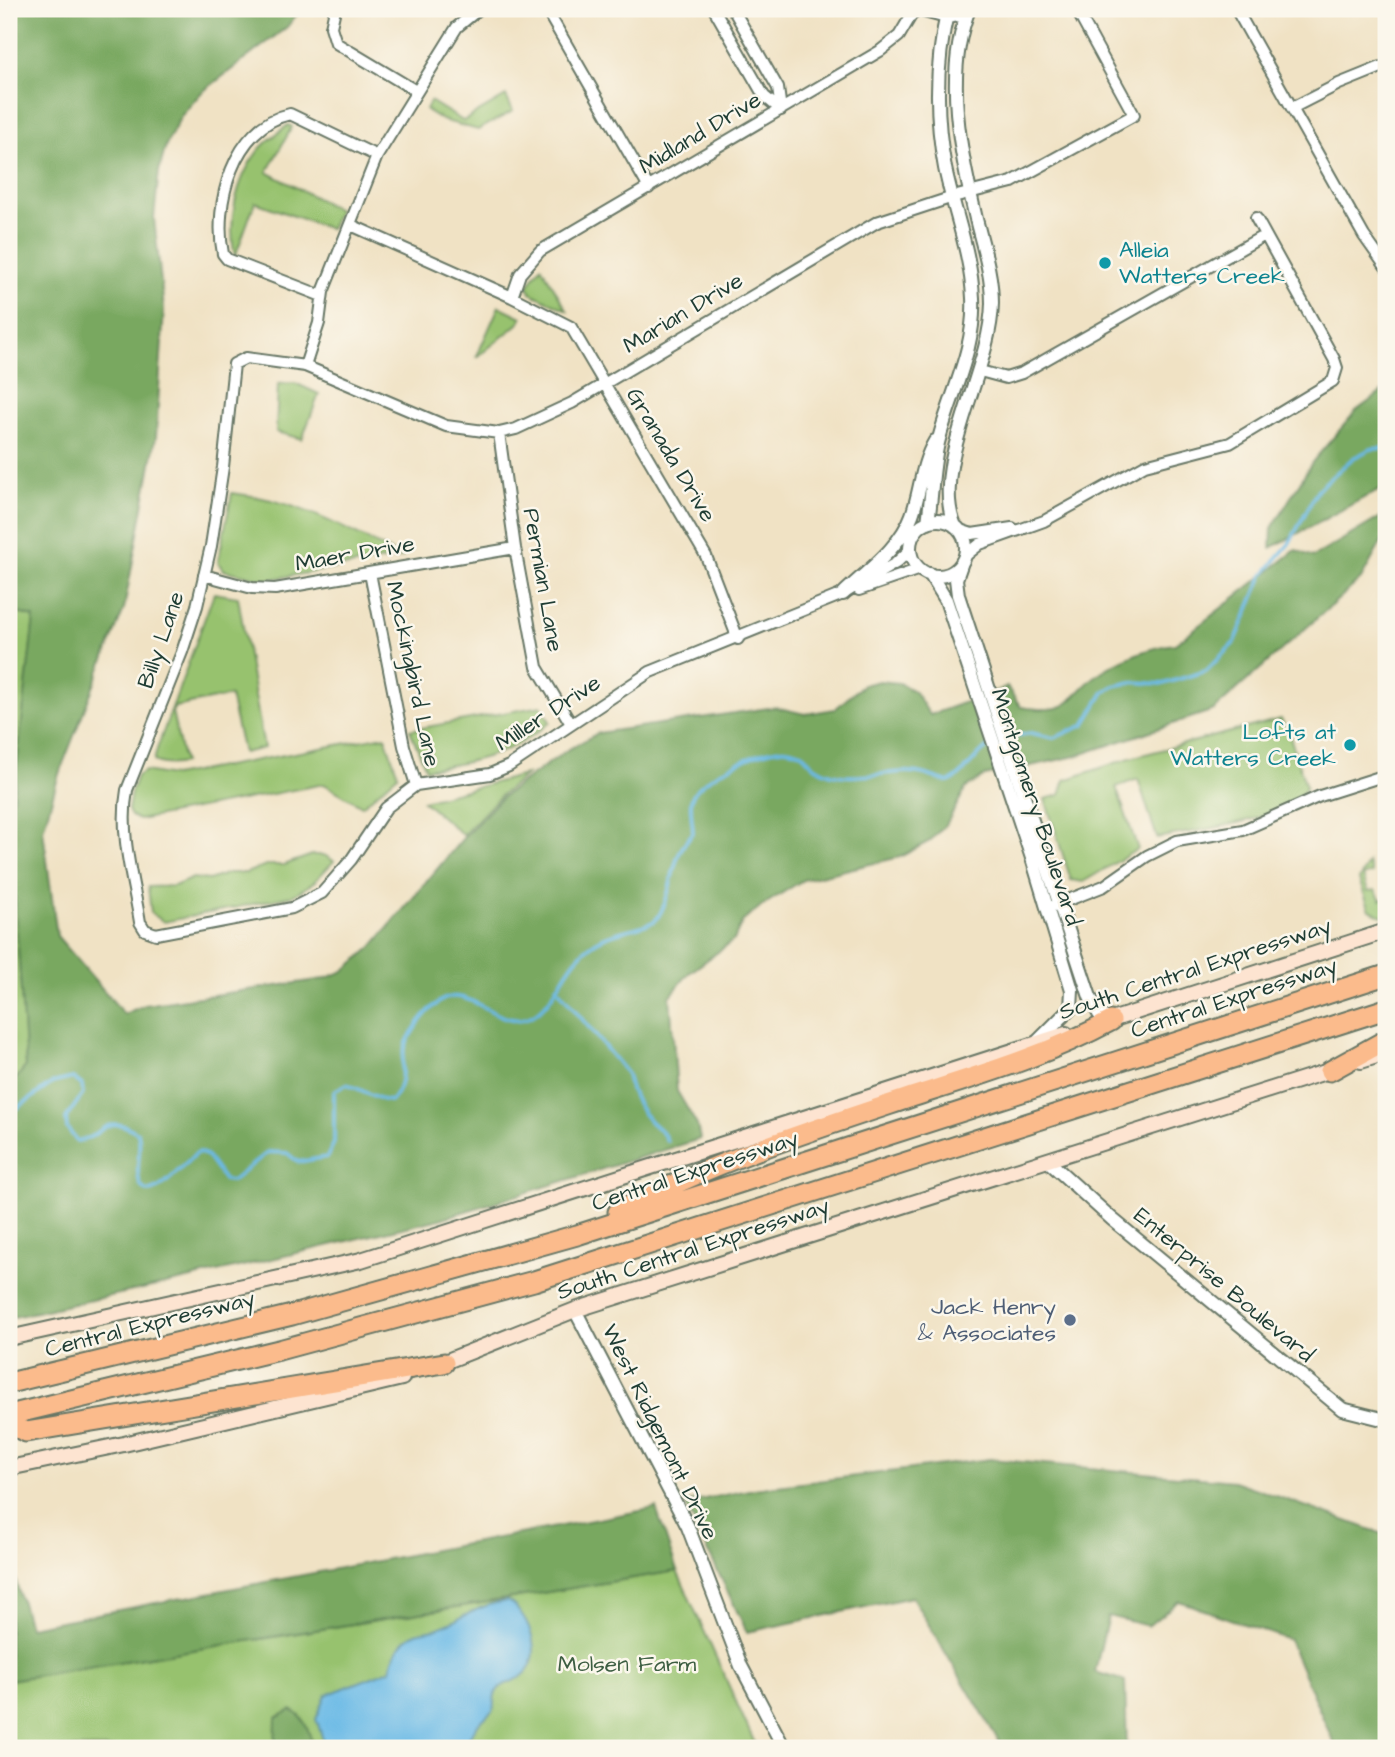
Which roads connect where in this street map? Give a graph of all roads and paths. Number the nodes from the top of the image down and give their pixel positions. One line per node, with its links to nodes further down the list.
1 (335, 9): 12 (street)
2 (479, 9): 12 (street)
3 (546, 9): 16 (street)
4 (715, 9): 14 (street)
5 (733, 9): 14 (street)
6 (914, 9): 10 (street); 14 (street, Midland Drive)
7 (1076, 9): 17 (street, Marian Drive)
8 (1236, 9): 13 (street)
9 (965, 11): 10 (street); 17 (street)
10 (947, 13): 18 (street)
11 (1386, 65): 13 (street)
12 (416, 91): 15 (street)
13 (1292, 108): 22 (street)
14 (781, 110): 16 (street, Midland Drive)
15 (377, 156): 20 (street); 23 (street)
16 (649, 188): 24 (street, Midland Drive)
17 (970, 192): 18 (street, Marian Drive); 27 (street)
18 (953, 197): 28 (street, Marian Drive); 29 (street)
19 (1255, 218): 21 (street)
20 (351, 225): 23 (street); 24 (street, Granada Drive)
21 (1265, 236): 27 (street); 32 (street)
22 (1386, 267)
23 (321, 296): 26 (street)
24 (512, 297): 28 (street, Granada Drive)
25 (239, 359): 26 (street, Marian Drive); 39 (street, Billy Lane)
26 (305, 366): 30 (street, Marian Drive)
27 (980, 371): 33 (street)
28 (605, 384): 30 (street, Marian Drive); 41 (street, Granada Drive)
29 (943, 429): 31 (street); 40 (street)
30 (499, 433): 34 (street, Permian Lane)
31 (928, 522): 33 (street); 35 (street)
32 (1035, 525): 33 (street); 36 (street)
33 (957, 528): 36 (street)
34 (515, 548): 38 (street, Maer Drive); 43 (street, Permian Lane)
35 (911, 549): 37 (street); 40 (street, Miller Drive)
36 (964, 559): 37 (street); 42 (street, Montgomery Boulevard)
37 (925, 571): 40 (street, Miller Drive); 42 (street, Montgomery Boulevard)
38 (370, 573): 39 (street, Maer Drive); 45 (street, Mockingbird Lane)
39 (204, 575): 47 (street, Billy Lane)
40 (843, 594): 41 (street, Miller Drive)
41 (738, 639): 43 (street, Miller Drive)
42 (985, 696): 46 (street, Montgomery Boulevard)
43 (571, 724): 45 (street, Miller Drive)
44 (1386, 775): 46 (street)
45 (416, 785): 47 (street, Miller Drive)
46 (1053, 906): 51 (street, Montgomery Boulevard); 53 (street, Montgomery Boulevard)
47 (145, 930)
48 (1386, 931): 51 (main road, South Central Expressway)
49 (1386, 975): 57 (highway, Central Expressway)
50 (1386, 1009): 62 (highway)
51 (1111, 1021): 53 (main road, South Central Expressway); 57 (highway)
52 (1386, 1040): 55 (highway)
53 (1034, 1044): 59 (main road, South Central Expressway)
54 (1386, 1053): 55 (main road, South Central Expressway)
55 (1330, 1071): 56 (main road, South Central Expressway)
56 (1047, 1160): 58 (main road, South Central Expressway); 63 (street, Enterprise Boulevard)
57 (577, 1235): 61 (highway, Central Expressway)
58 (575, 1310): 60 (main road, South Central Expressway); 66 (street, West Ridgemont Drive)
59 (9, 1338)
60 (444, 1363): 64 (highway); 65 (main road, South Central Expressway)
61 (9, 1383)
62 (9, 1415)
63 (1386, 1420)
64 (9, 1424)
65 (9, 1468)
66 (783, 1748)

